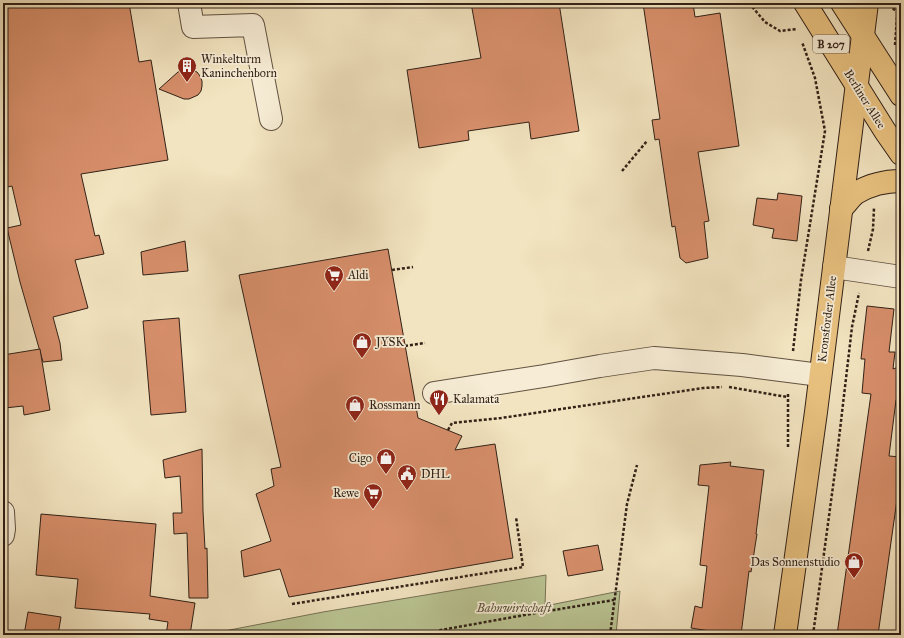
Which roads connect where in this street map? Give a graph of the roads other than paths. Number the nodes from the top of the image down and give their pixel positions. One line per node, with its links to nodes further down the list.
1 (189, 3): 8 (street)
2 (805, 3): 6 (main road, Berliner Allee / B 207)
3 (842, 3): 5 (main road, B 207)
4 (867, 3): 5 (main road, Kronsforder Allee)
5 (863, 36): 6 (main road, Kronsforder Allee); 7 (main road, B 207)
6 (857, 86): 9 (main road, Berliner Allee / B 207); 11 (main road, Kronsforder Allee)
7 (901, 95)
8 (272, 119)
9 (901, 154)
10 (901, 181): 11 (main road)
11 (841, 210): 12 (main road, Kronsforder Allee)
12 (834, 267): 13 (street); 14 (main road, Kronsforder Allee)
13 (901, 277)
14 (820, 376): 15 (street); 18 (main road, Kronsforder Allee)
15 (434, 393)
16 (3, 512): 17 (street)
17 (3, 535)
18 (785, 635)

